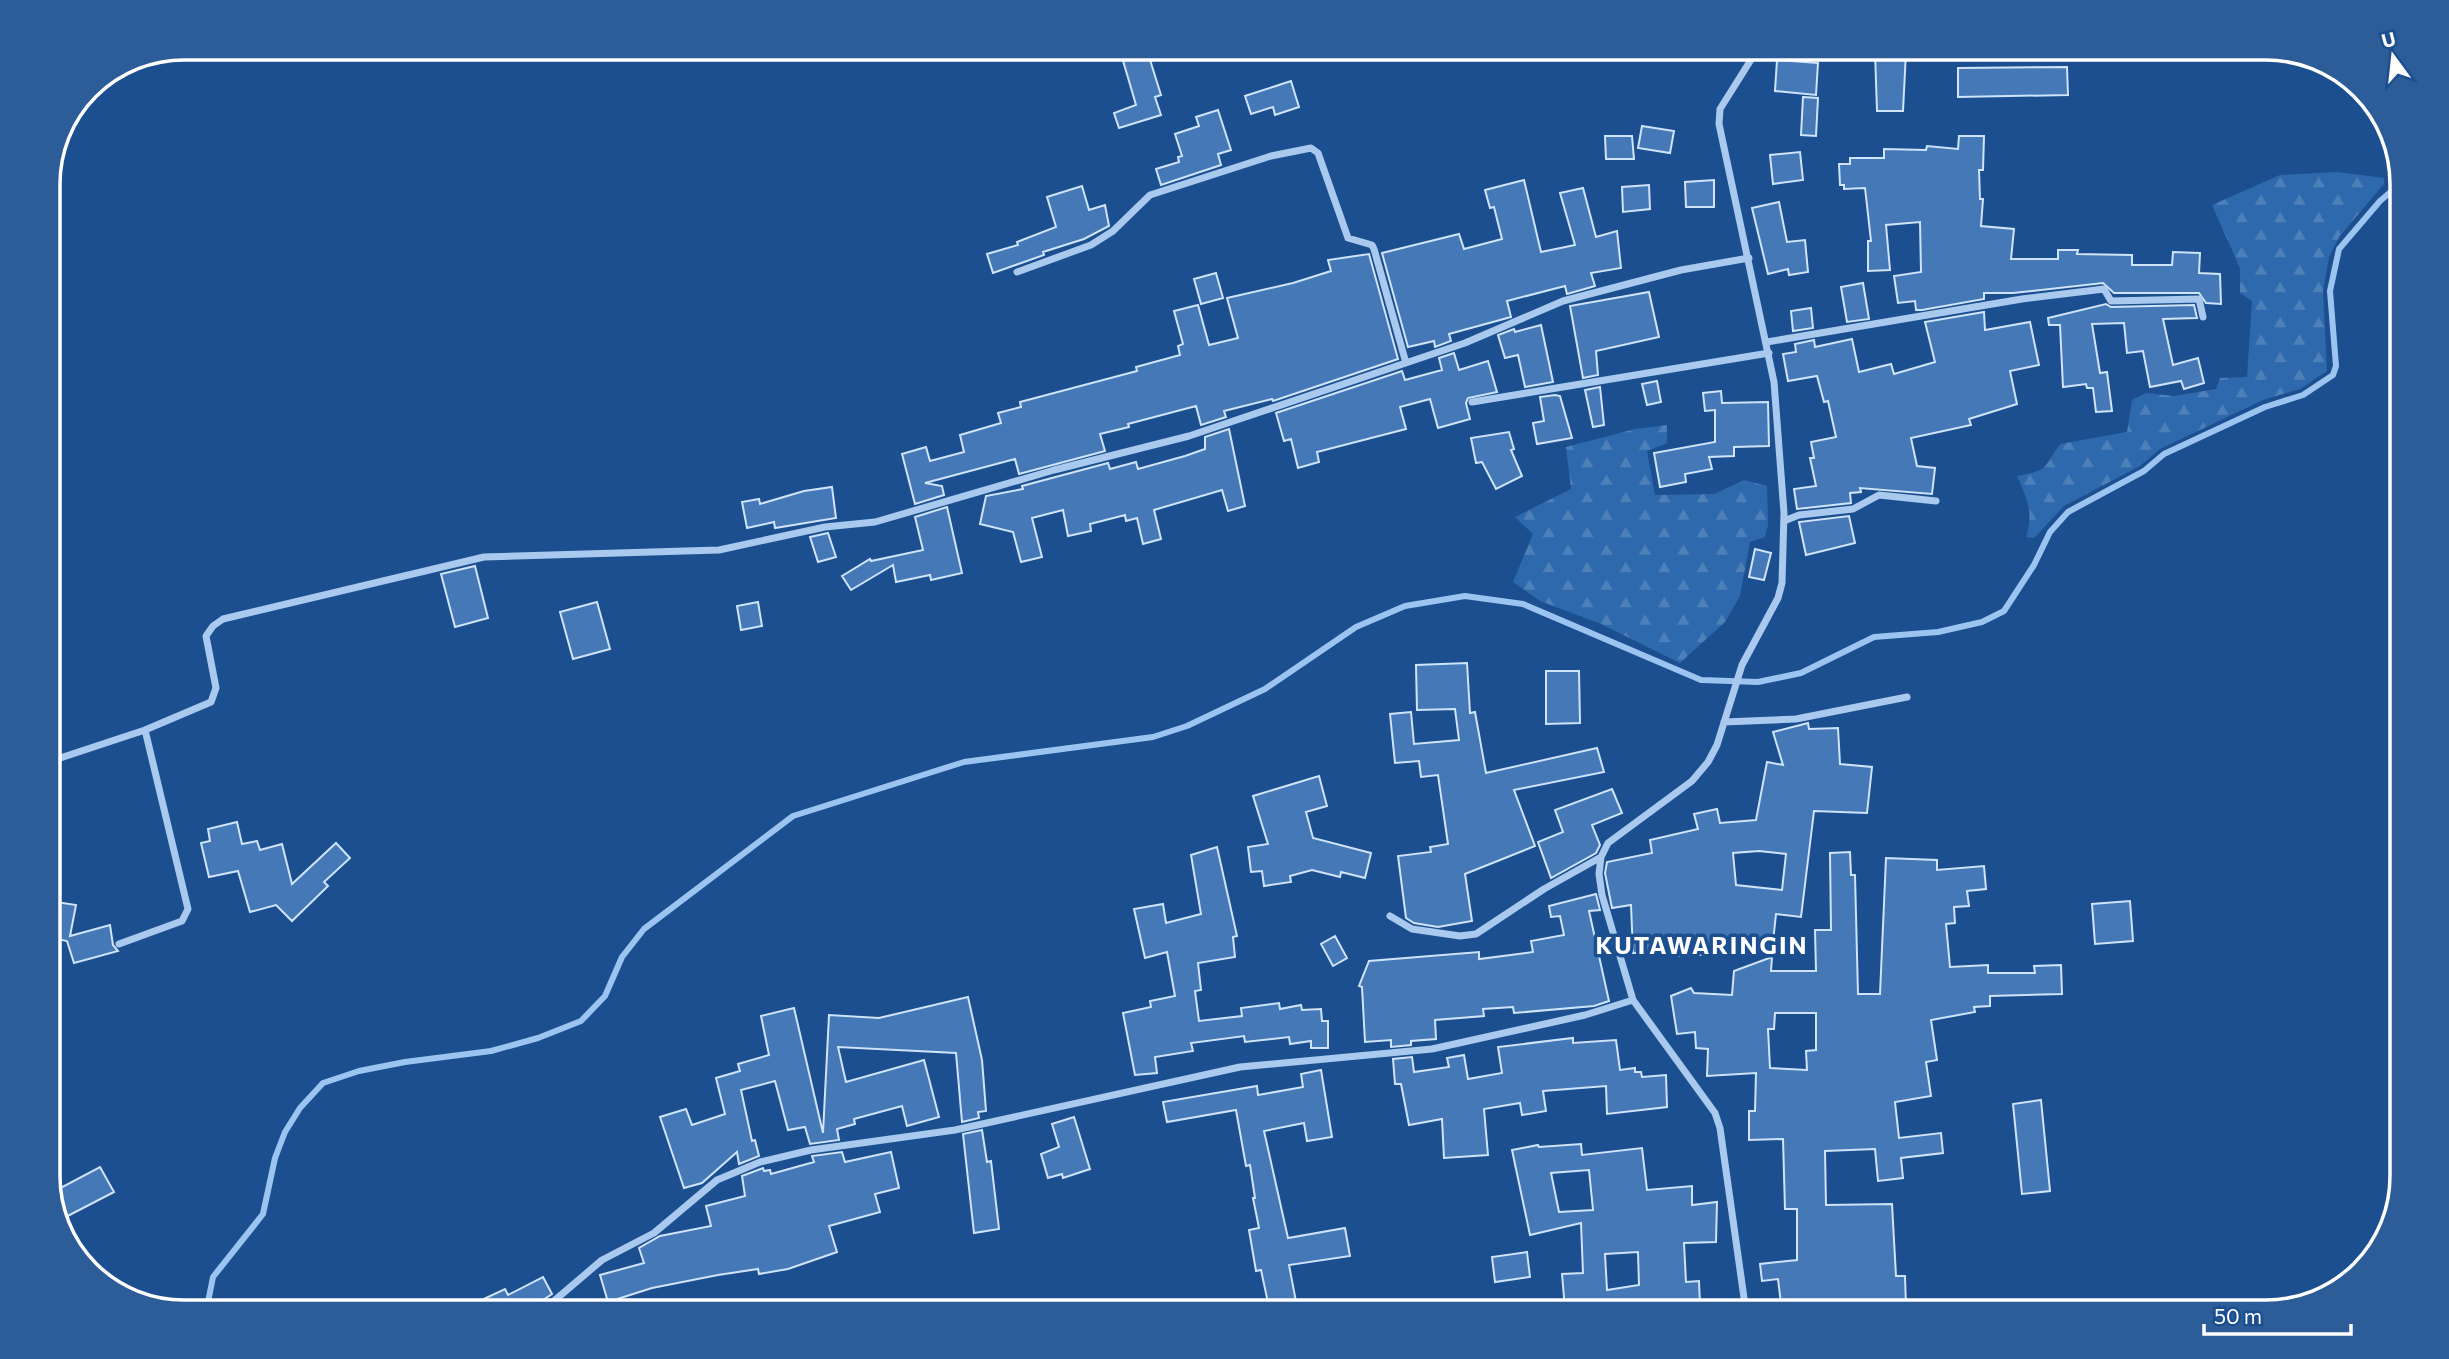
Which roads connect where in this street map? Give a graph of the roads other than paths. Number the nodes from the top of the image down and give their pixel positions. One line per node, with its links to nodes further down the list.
1 (1751, 60): 2 (street)
2 (1749, 258): 5 (street); 7 (street)
3 (1017, 272): 7 (street)
4 (2203, 317): 5 (street)
5 (1767, 342): 6 (street)
6 (1769, 353): 8 (street); 10 (street)
7 (1406, 363): 13 (street)
8 (1472, 402)
9 (1936, 501): 10 (street)
10 (1784, 521): 12 (street)
11 (1907, 697): 12 (street)
12 (1724, 722): 15 (street)
13 (145, 730): 14 (street); 17 (street)
14 (60, 758)
15 (1601, 857): 16 (street); 18 (street)
16 (1390, 916)
17 (119, 944)
18 (1633, 1000): 19 (street); 20 (street)
19 (555, 1300)
20 (1744, 1300)

